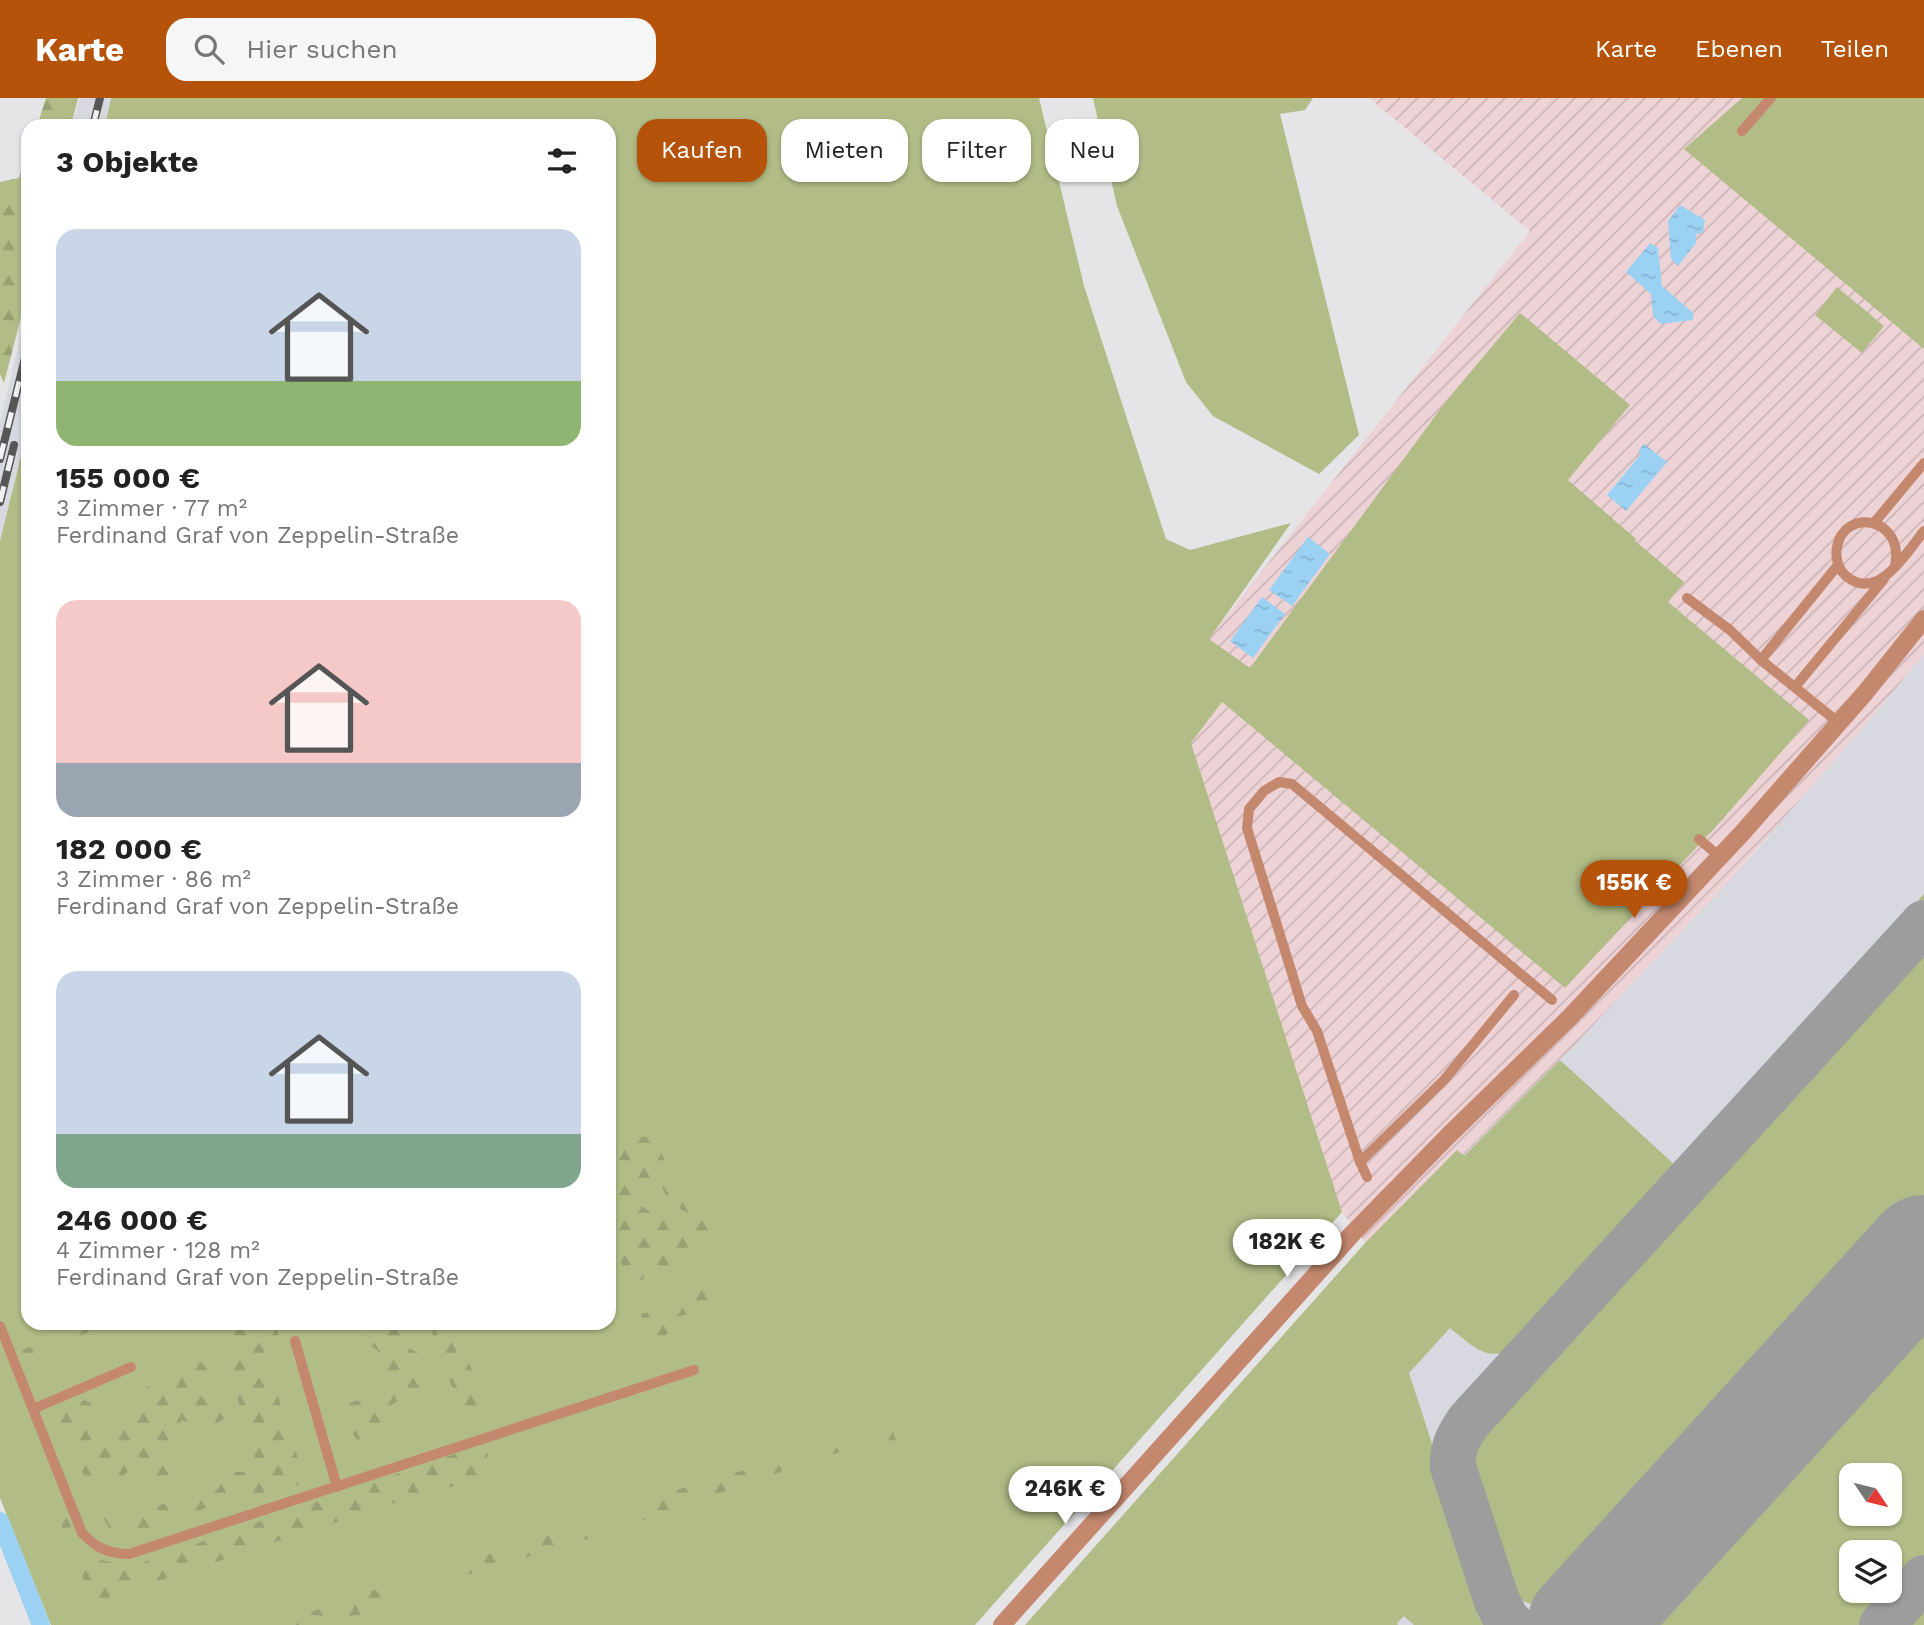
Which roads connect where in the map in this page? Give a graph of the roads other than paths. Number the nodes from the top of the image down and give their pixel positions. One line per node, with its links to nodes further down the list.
1 (1771, 98): 2 (lane)
2 (1742, 131)
3 (1924, 463): 4 (lane)
4 (1874, 523): 6 (lane); 7 (lane)
5 (1924, 531): 7 (lane)
6 (1838, 565): 8 (lane); 11 (lane)
7 (1895, 566): 8 (lane)
8 (1885, 578): 12 (lane)
9 (1686, 597): 11 (lane)
10 (1924, 619): 13 (street)
11 (1761, 660): 12 (lane)
12 (1795, 687): 13 (lane)
13 (1839, 723): 15 (street)
14 (1699, 839): 15 (lane)
15 (1720, 857): 26 (street)
16 (1514, 995): 18 (lane)
17 (1552, 1000): 18 (lane)
18 (1360, 1163): 19 (lane)
19 (1367, 1177)
20 (0, 1326): 24 (lane)
21 (295, 1341): 25 (lane)
22 (131, 1367): 24 (lane)
23 (694, 1370): 25 (lane)
24 (33, 1409): 25 (lane)
25 (337, 1487)
26 (1002, 1625)

